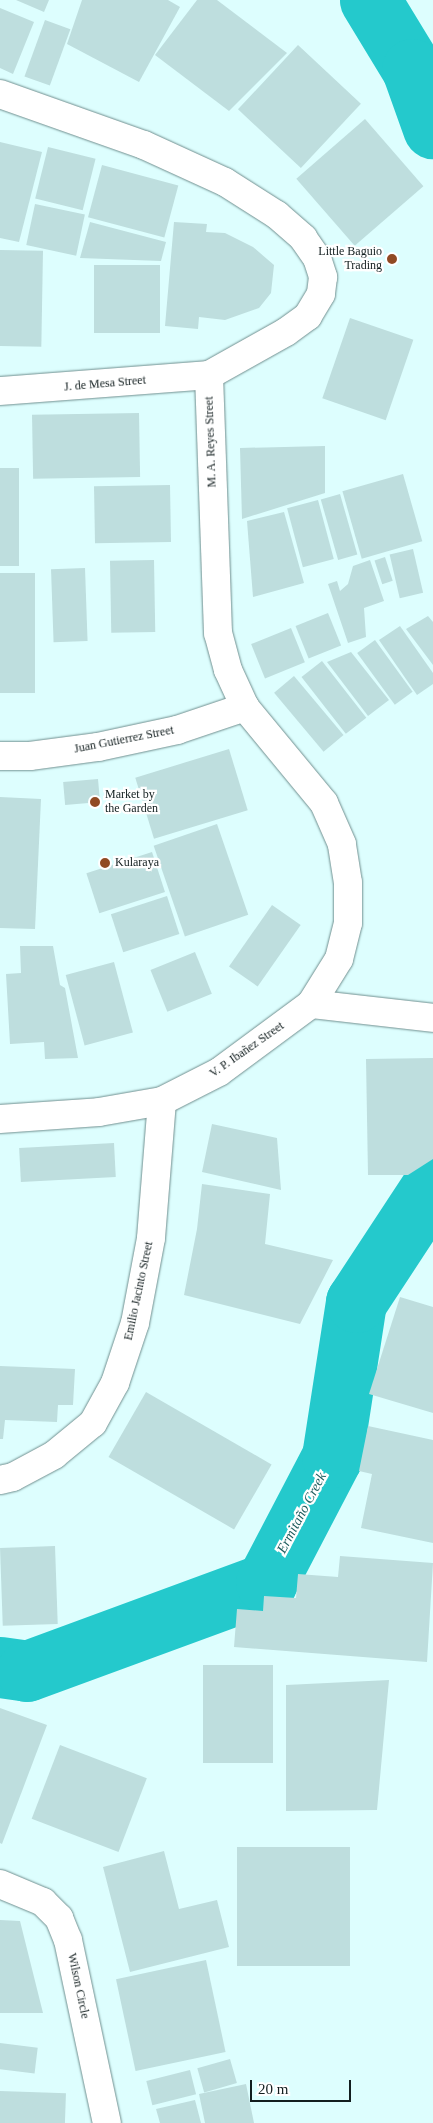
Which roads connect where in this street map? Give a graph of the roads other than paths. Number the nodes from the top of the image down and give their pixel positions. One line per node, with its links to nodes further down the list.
1 (0, 94): 2 (street)
2 (209, 375): 3 (street, J. de Mesa Street); 4 (street, M. A. Reyes Street)
3 (0, 391)
4 (244, 707): 5 (street, Juan Gutierrez Street); 6 (street, M. A. Reyes Street)
5 (0, 756)
6 (311, 1004): 7 (street); 8 (street, V. P. Ibañez Street)
7 (433, 1018)
8 (162, 1101): 9 (street, V. P. Ibañez Street); 10 (street, Emilio Jacinto Street)
9 (0, 1119)
10 (0, 1480)
11 (0, 1884): 12 (street, Wilson Circle)
12 (107, 2123)

